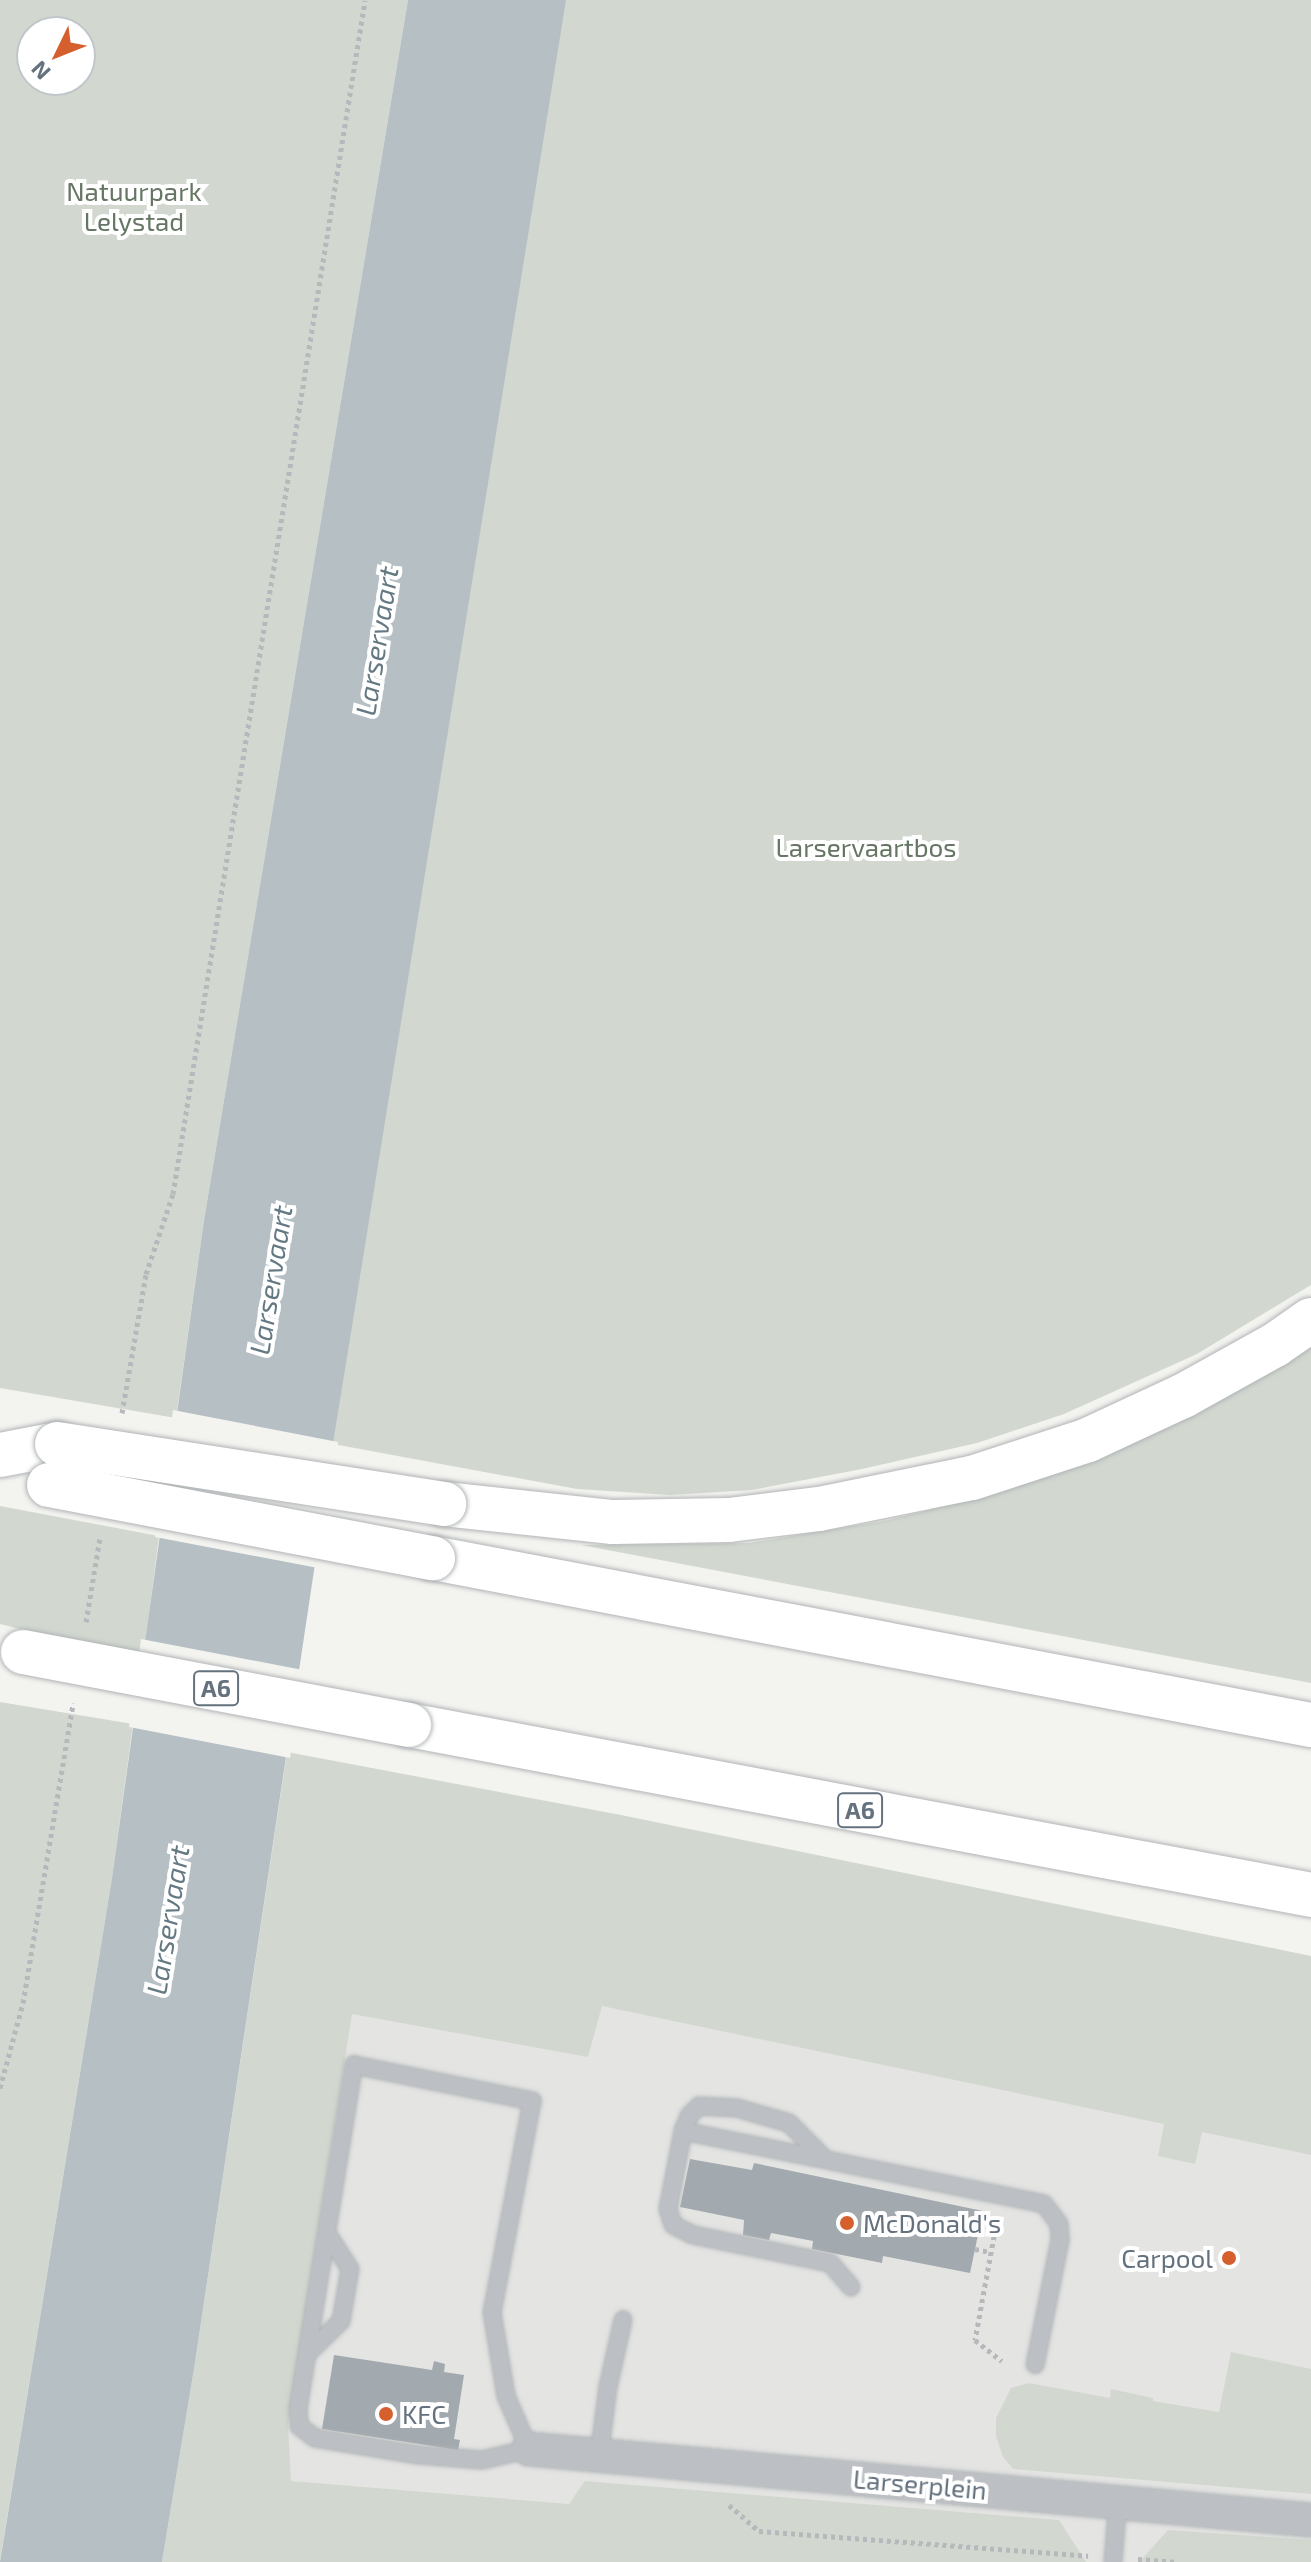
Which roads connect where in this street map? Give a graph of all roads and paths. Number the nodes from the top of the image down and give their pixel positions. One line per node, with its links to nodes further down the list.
1 (365, 0): 3 (path)
2 (1311, 1320): 5 (highway, bridge)
3 (121, 1418)
4 (0, 1455): 5 (highway)
5 (53, 1464): 6 (highway); 11 (highway, bridge)
6 (0, 1476)
7 (103, 1523): 8 (path)
8 (85, 1632)
9 (12, 1650): 12 (highway, A6, bridge)
10 (74, 1694): 13 (path)
11 (1311, 1725)
12 (1311, 1895)
13 (0, 2088)
14 (683, 2131): 15 (lane); 15 (lane); 20 (lane)
15 (824, 2158): 24 (lane)
16 (997, 2219): 19 (path)
17 (327, 2233): 22 (lane); 22 (lane); 25 (lane)
18 (975, 2249): 19 (path)
19 (990, 2252): 23 (path)
20 (851, 2287)
21 (623, 2320): 26 (lane)
22 (307, 2354): 25 (lane)
23 (1002, 2361)
24 (1035, 2365)
25 (529, 2449): 26 (street, Larserplein)
26 (599, 2457): 27 (street, Larserplein)
27 (1118, 2500): 29 (street, Larserplein); 32 (lane)
28 (728, 2504): 30 (path)
29 (1311, 2520)
30 (1084, 2556)
31 (1140, 2559): 33 (path)
32 (1113, 2562)
33 (1178, 2562)

